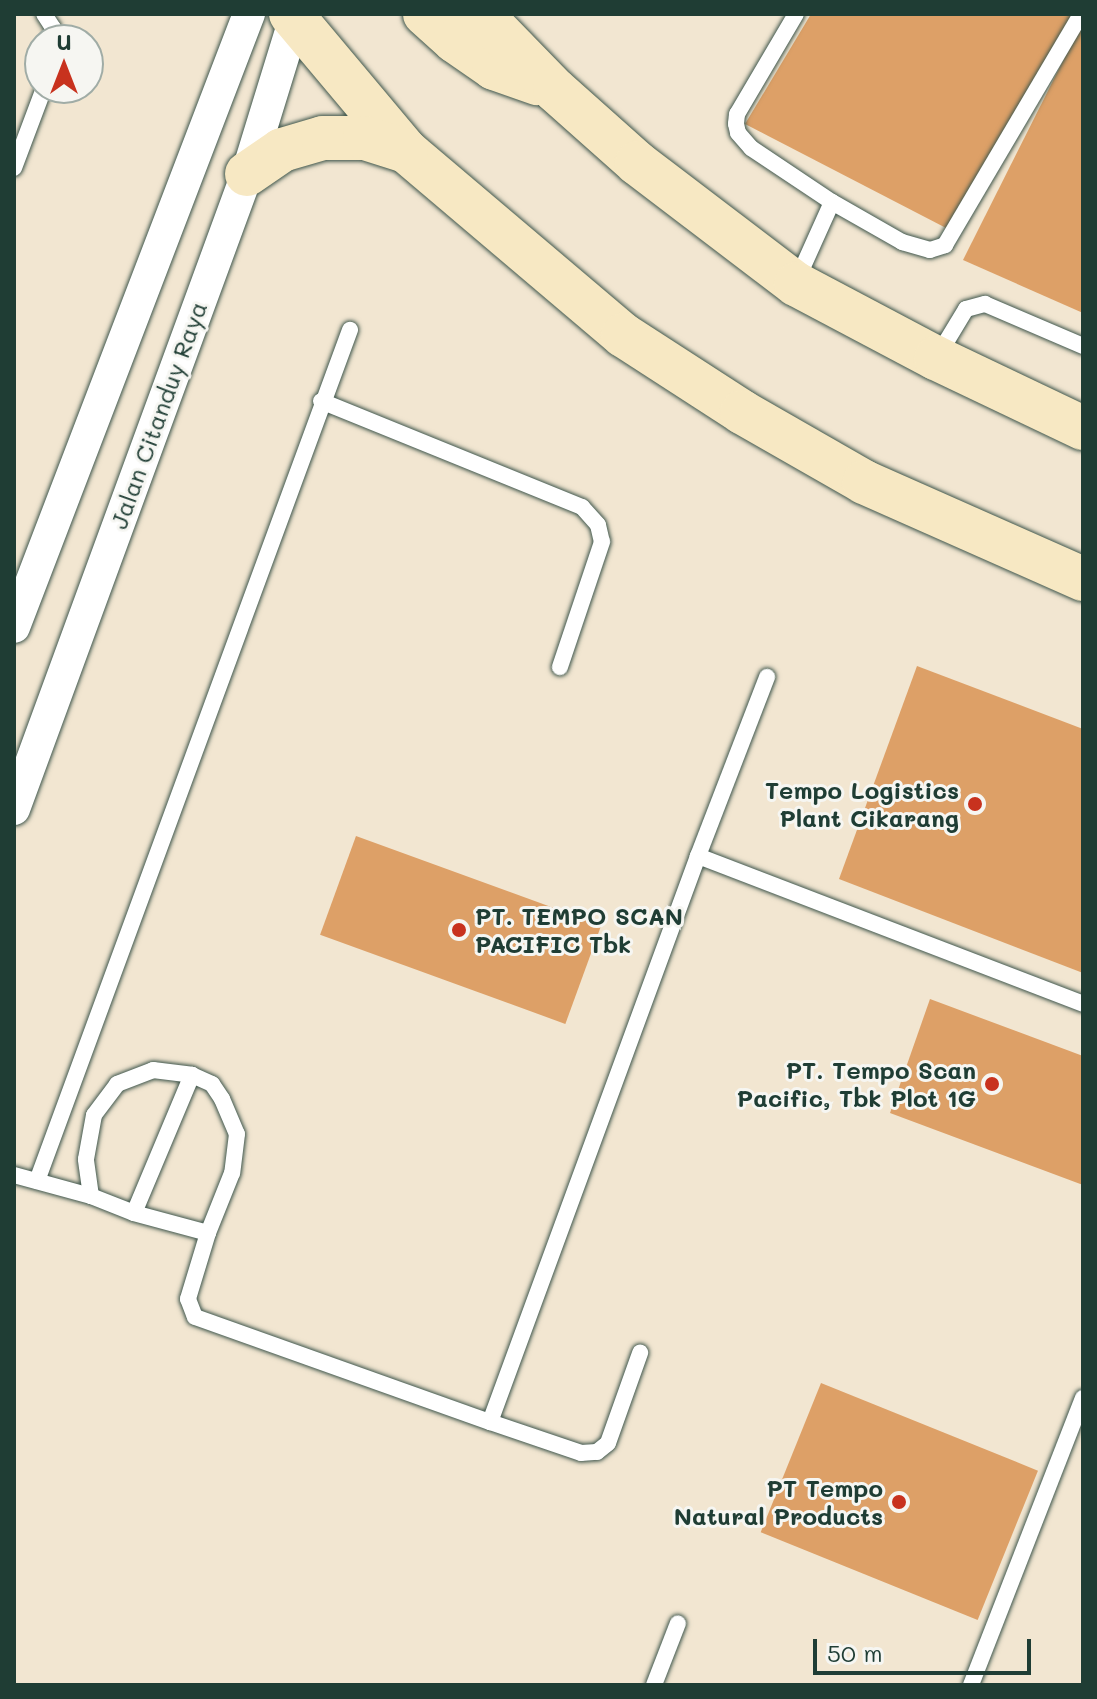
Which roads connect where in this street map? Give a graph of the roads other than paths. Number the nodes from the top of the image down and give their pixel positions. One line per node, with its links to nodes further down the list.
1 (249, 14): 20 (street)
2 (425, 14): 7 (street)
3 (481, 14): 7 (street)
4 (796, 14): 12 (lane)
5 (1081, 14): 12 (lane)
6 (293, 16): 9 (street); 11 (street, Jalan Citanduy Raya)
7 (555, 90): 13 (street)
8 (38, 104): 10 (lane)
9 (406, 151): 11 (street); 19 (street)
10 (14, 168)
11 (247, 174): 23 (street, Jalan Citanduy Raya)
12 (832, 202): 13 (lane)
13 (796, 284): 16 (street)
14 (350, 330): 17 (lane)
15 (1083, 346): 16 (lane)
16 (936, 358): 18 (street)
17 (321, 401): 21 (lane); 28 (lane)
18 (1083, 428)
19 (1083, 579)
20 (14, 627)
21 (560, 667)
22 (767, 677): 24 (lane)
23 (14, 809)
24 (698, 856): 25 (lane); 34 (lane)
25 (1083, 1004)
26 (192, 1075): 29 (lane); 30 (lane); 31 (lane)
27 (14, 1175): 28 (lane)
28 (37, 1181): 29 (lane)
29 (91, 1196): 30 (lane)
30 (134, 1213): 31 (lane)
31 (208, 1233): 34 (lane)
32 (640, 1353): 34 (lane)
33 (1083, 1398): 37 (lane)
34 (490, 1422)
35 (678, 1623): 36 (lane)
36 (654, 1685)
37 (971, 1685)

